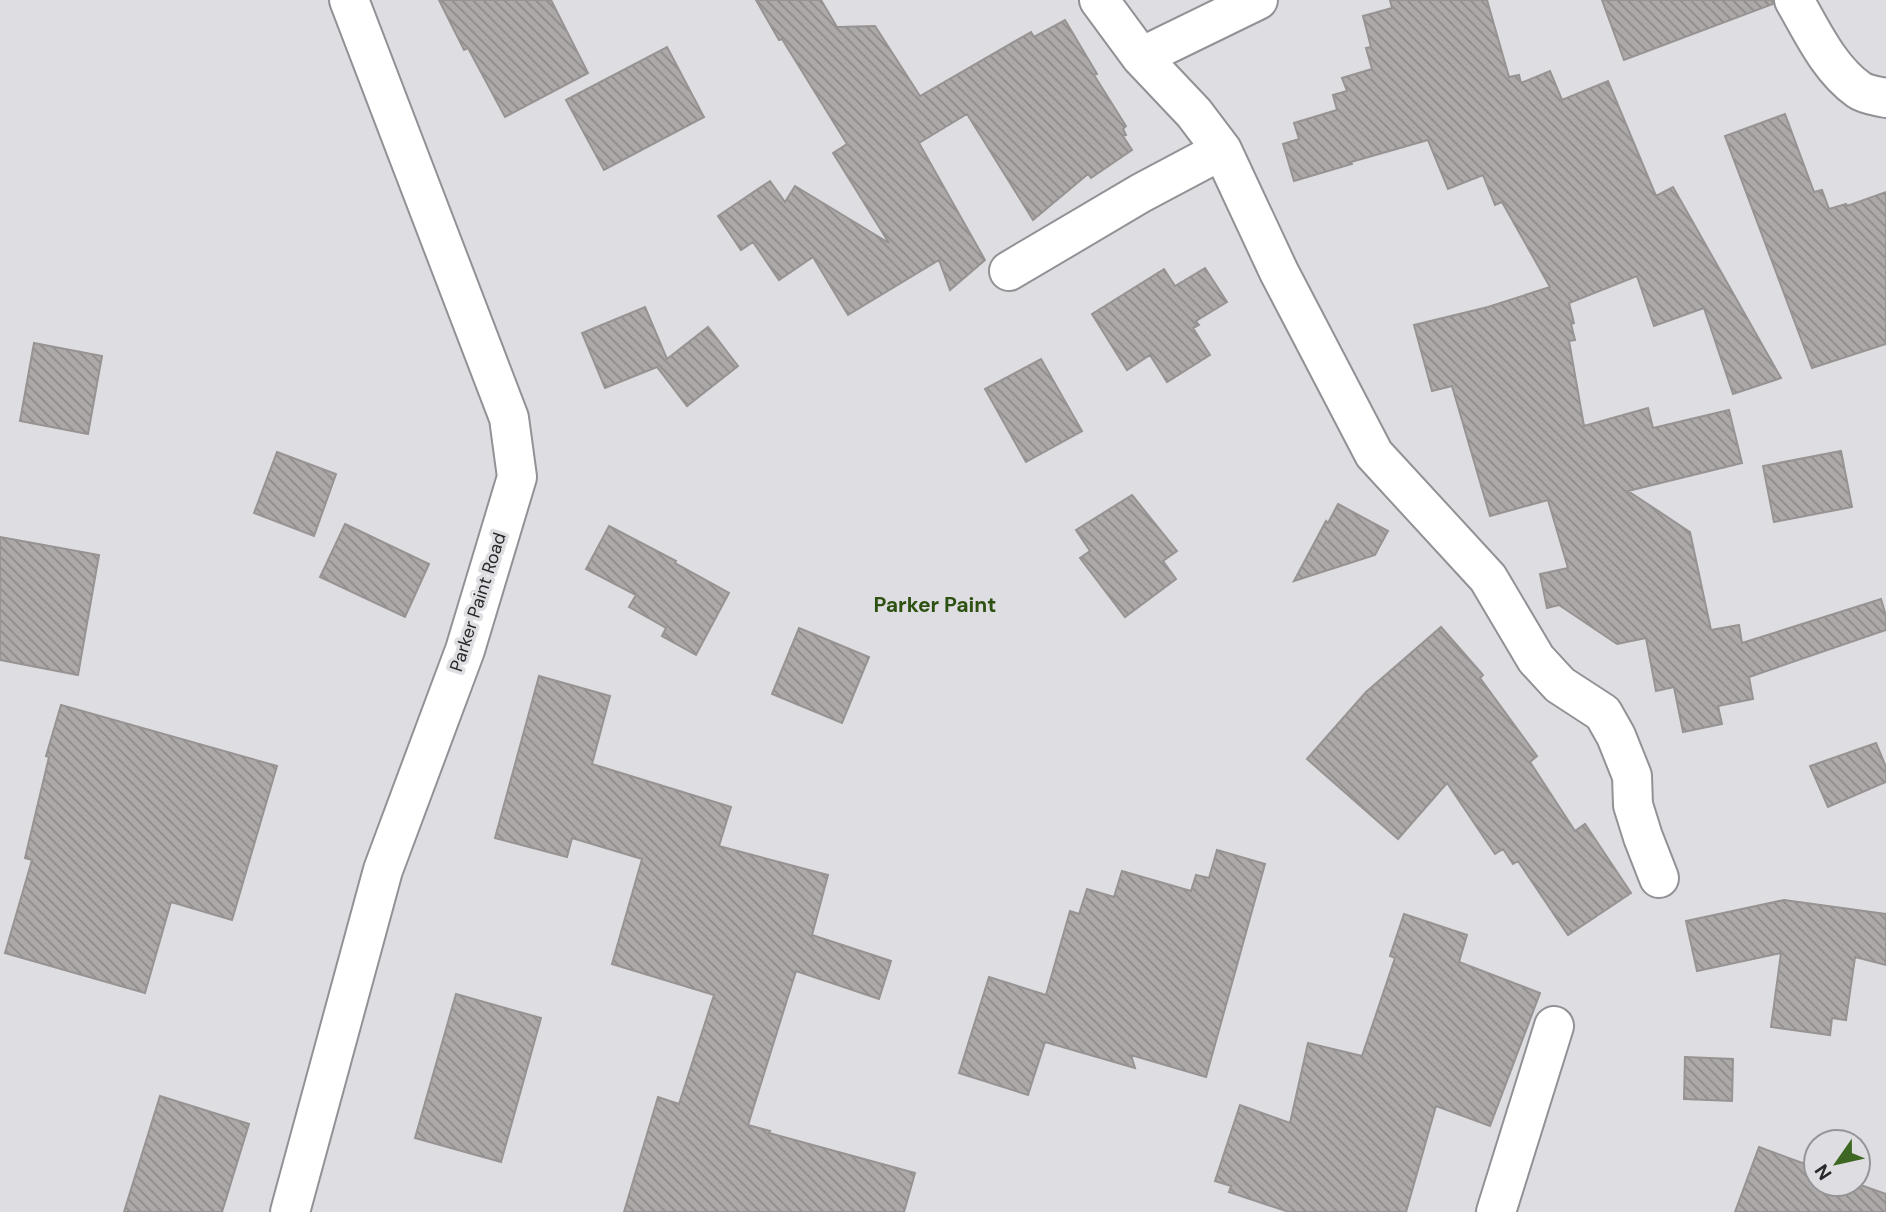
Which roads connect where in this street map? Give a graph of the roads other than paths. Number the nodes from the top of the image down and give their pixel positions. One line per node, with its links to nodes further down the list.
1 (349, 0): 11 (street, Parker Paint Road)
2 (1099, 0): 5 (street)
3 (1258, 0): 5 (street)
4 (1794, 0): 6 (street)
5 (1142, 57): 7 (street)
6 (1886, 98)
7 (1222, 150): 8 (street); 9 (street)
8 (1009, 271)
9 (1659, 878)
10 (1553, 1026): 12 (street)
11 (290, 1212)
12 (1496, 1212)

